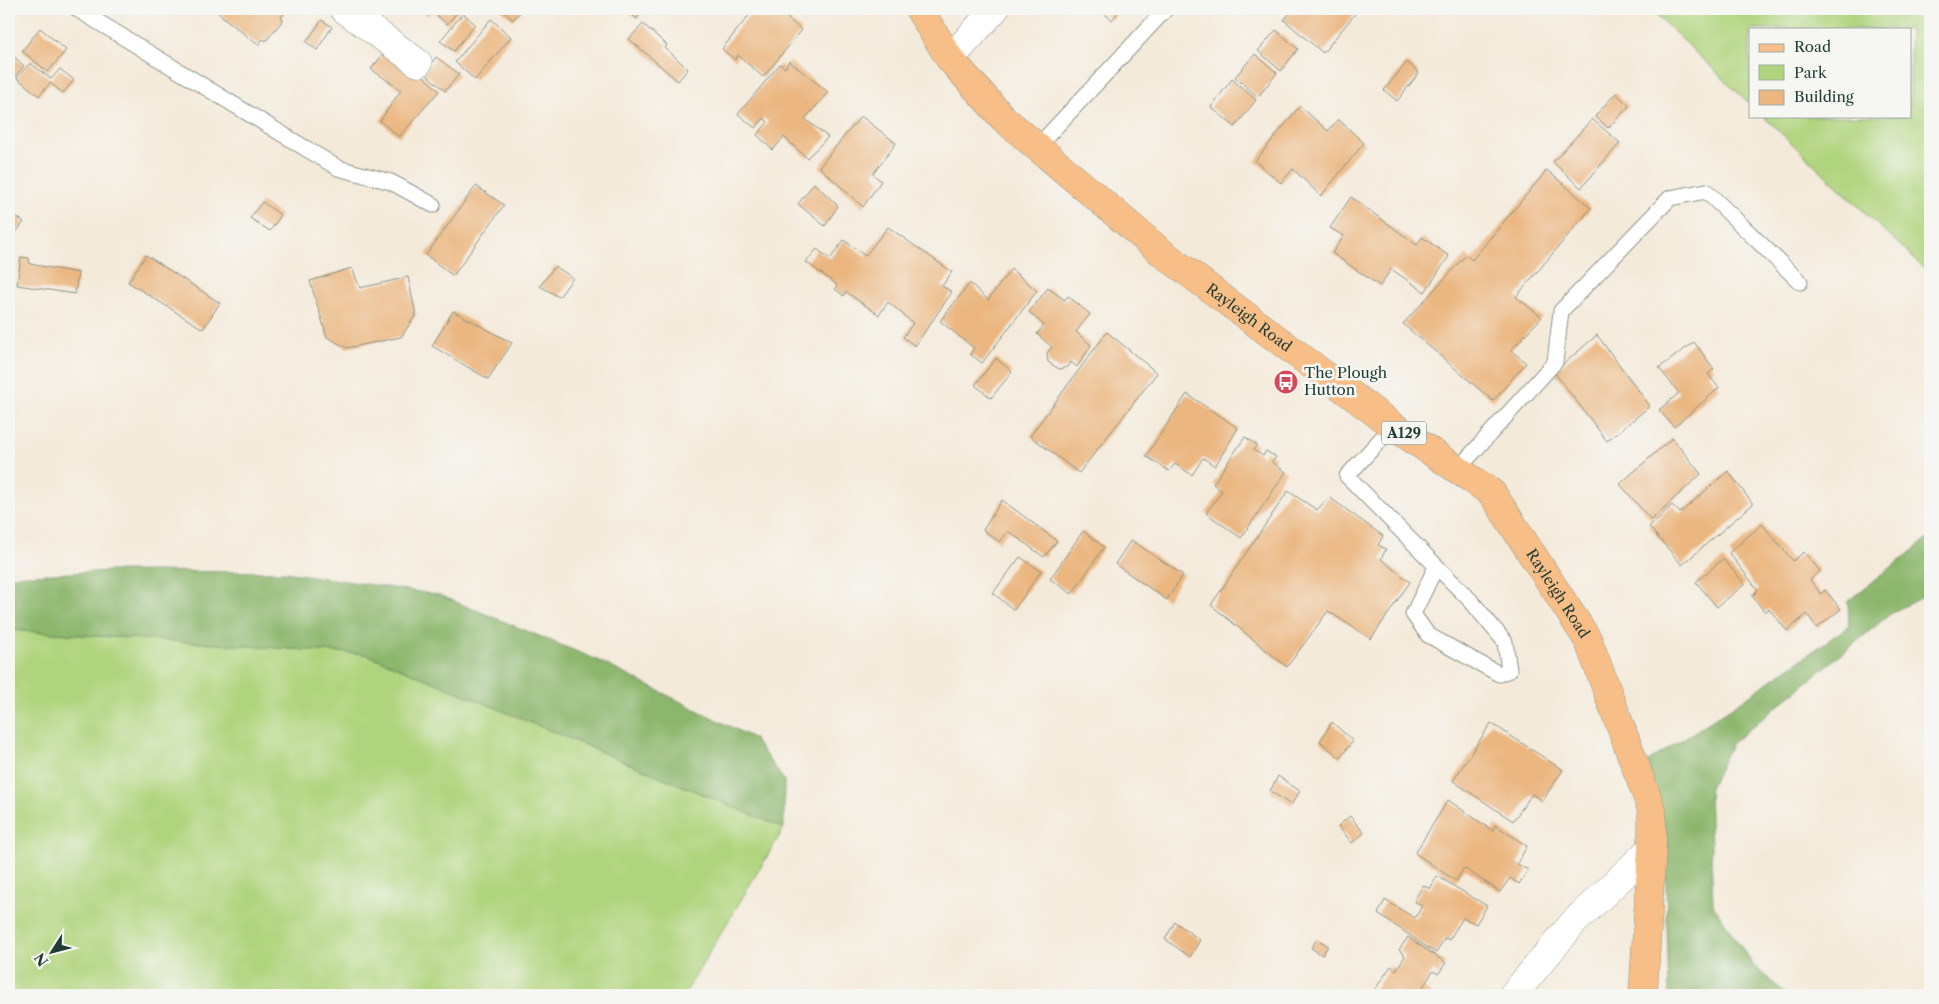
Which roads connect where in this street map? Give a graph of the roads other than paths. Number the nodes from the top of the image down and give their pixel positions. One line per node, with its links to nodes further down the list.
1 (77, 9): 9 (lane)
2 (344, 9): 7 (street)
3 (919, 9): 6 (main road, Rayleigh Road / A129)
4 (995, 9): 6 (street)
5 (1166, 9): 8 (lane)
6 (950, 59): 8 (main road, Rayleigh Road / A129)
7 (418, 63)
8 (1037, 147): 11 (main road, Rayleigh Road / A129)
9 (433, 205)
10 (1800, 282): 12 (lane)
11 (1393, 426): 12 (main road, Rayleigh Road / A129); 13 (lane)
12 (1458, 469): 14 (main road, Rayleigh Road / A129)
13 (1436, 567): 13 (lane)
14 (1652, 848): 15 (street); 16 (main road, Rayleigh Road / A129)
15 (1513, 995)
16 (1644, 995)

